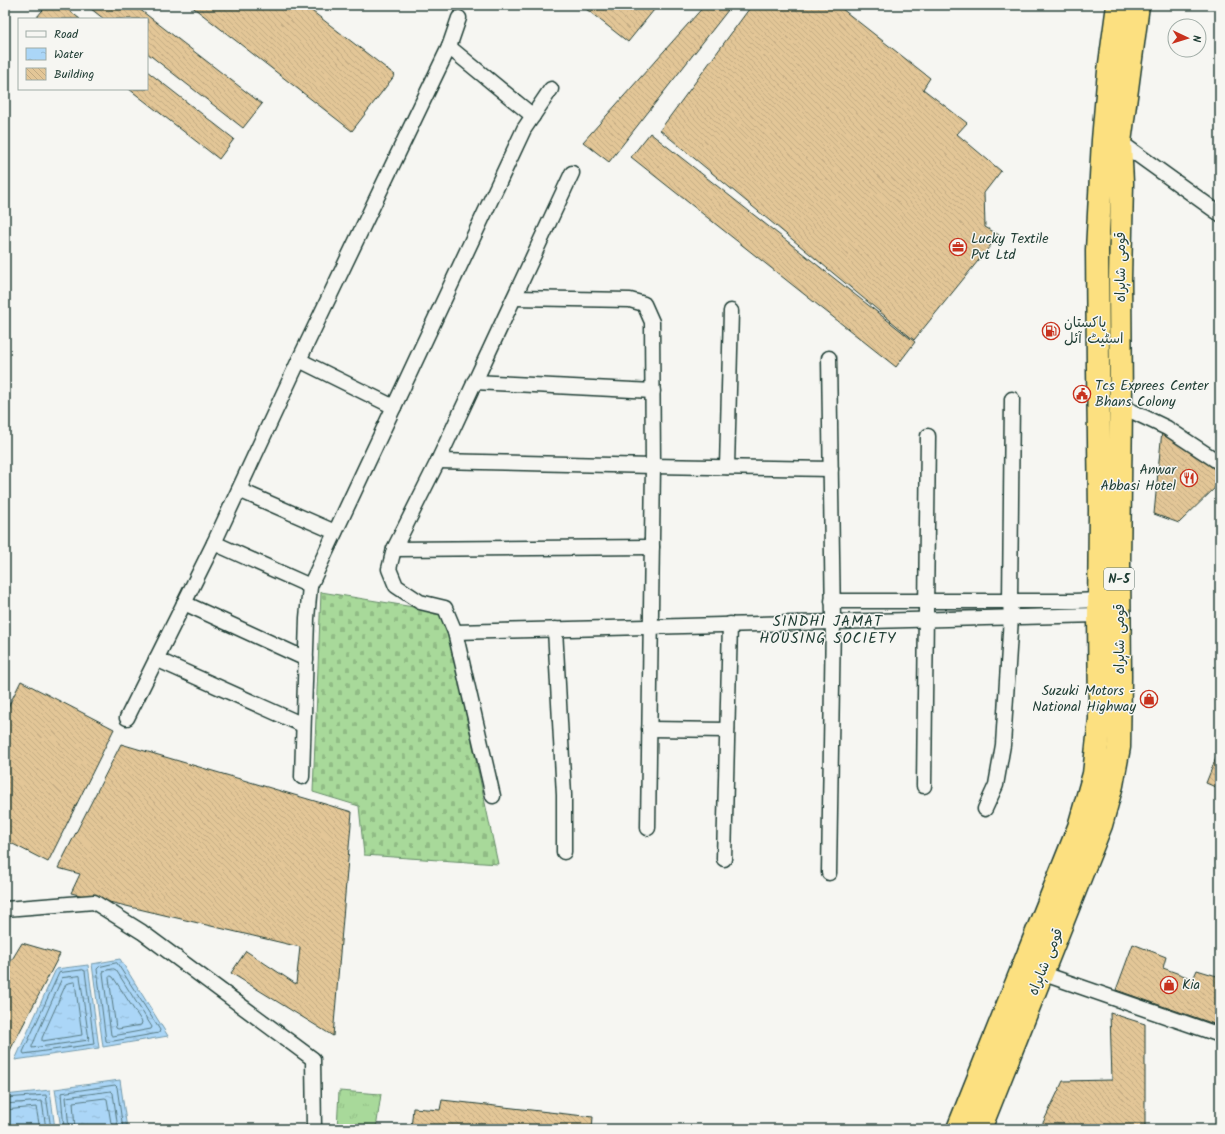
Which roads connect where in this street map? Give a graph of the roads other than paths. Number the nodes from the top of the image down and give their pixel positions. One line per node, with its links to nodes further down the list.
1 (1118, 5): 35 (highway, قومی شاہراہ / N-5)
2 (1138, 5): 7 (highway, قومی شاہراہ / N-5)
3 (459, 18): 4 (street)
4 (449, 47): 6 (street); 13 (street)
5 (551, 89): 6 (street)
6 (533, 116): 18 (street)
7 (1120, 142): 9 (street); 17 (highway, قومی شاہراہ / N-5)
8 (572, 173): 10 (street)
9 (1220, 214)
10 (514, 298): 14 (street); 15 (street)
11 (731, 311): 23 (street)
12 (829, 358): 24 (street)
13 (299, 360): 18 (street); 25 (street)
14 (474, 382): 15 (street); 20 (street)
15 (653, 391): 22 (street)
16 (1012, 399): 33 (street)
17 (1121, 406): 21 (street); 58 (highway, قومی شاہراہ / N-5)
18 (394, 407): 26 (street)
19 (928, 436): 31 (street)
20 (438, 461): 22 (street); 29 (street)
21 (1220, 463)
22 (653, 466): 23 (street); 28 (street)
23 (727, 468): 24 (street)
24 (831, 469): 32 (street)
25 (239, 490): 26 (street); 27 (street)
26 (335, 532): 30 (street)
27 (214, 543): 30 (street); 34 (street)
28 (652, 547): 29 (street); 40 (street)
29 (394, 549): 42 (street)
30 (310, 586): 44 (street)
31 (927, 600): 32 (street); 33 (street); 37 (street)
32 (832, 601): 38 (street)
33 (1010, 601): 35 (street); 36 (street)
34 (184, 603): 43 (street); 44 (street)
35 (1099, 608): 36 (street); 61 (highway, قومی شاہراہ / N-5)
36 (1011, 617): 37 (street); 52 (street)
37 (927, 619): 38 (street); 50 (street)
38 (833, 621): 39 (street); 56 (street)
39 (730, 624): 40 (street); 48 (street)
40 (650, 626): 41 (street); 47 (street)
41 (555, 629): 42 (street); 54 (street)
42 (455, 632): 51 (street)
43 (156, 659): 45 (street); 46 (street)
44 (306, 659): 46 (street)
45 (127, 718)
46 (303, 726): 49 (street)
47 (649, 729): 48 (street); 53 (street)
48 (727, 730): 55 (street)
49 (302, 777)
50 (924, 786)
51 (493, 796)
52 (985, 809)
53 (648, 828)
54 (564, 852)
55 (724, 859)
56 (829, 873)
57 (5, 909): 60 (street)
58 (1041, 973): 59 (street); 62 (highway, قومی شاہراہ / N-5)
59 (1220, 1035)
60 (314, 1129)
61 (958, 1129)
62 (980, 1129)

